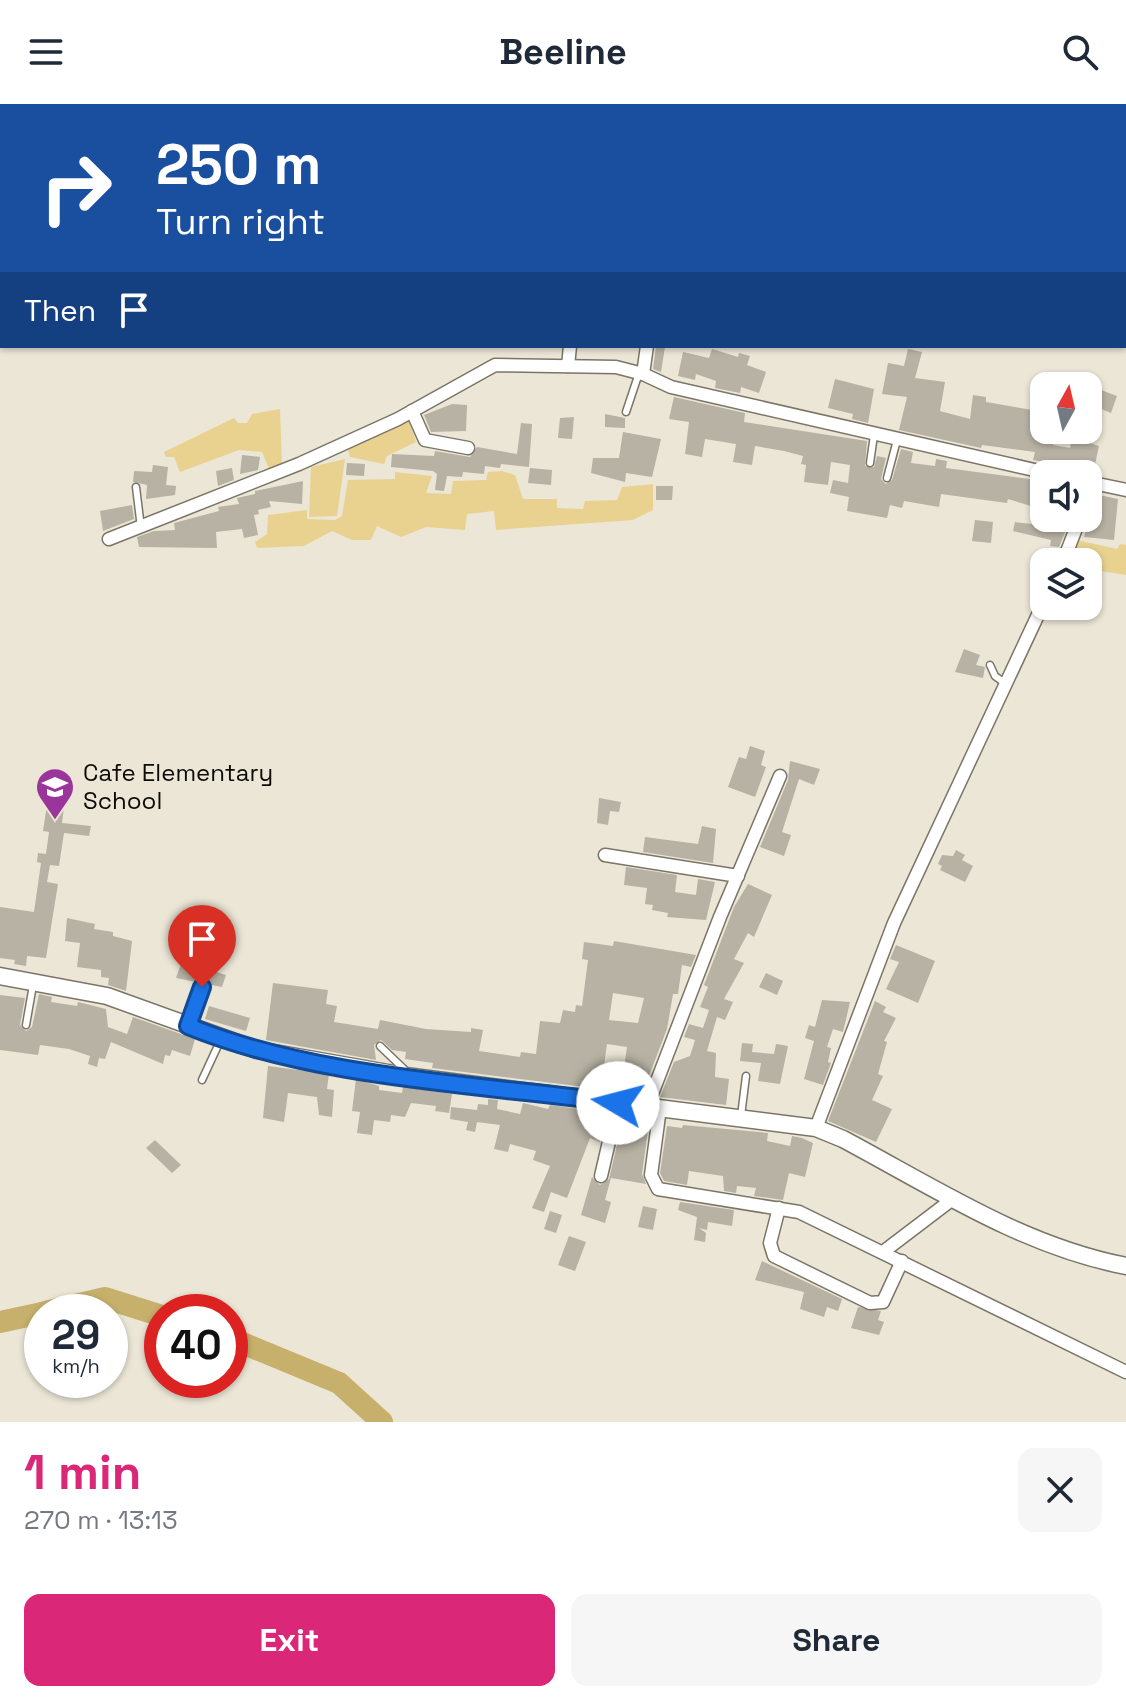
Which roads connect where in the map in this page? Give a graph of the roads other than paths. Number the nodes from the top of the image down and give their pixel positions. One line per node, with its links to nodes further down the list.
1 (570, 348): 3 (street)
2 (647, 348): 4 (street)
3 (568, 366): 4 (street); 5 (street)
4 (641, 373): 6 (lane); 7 (street)
5 (412, 411): 9 (street); 16 (street)
6 (626, 412)
7 (874, 435): 8 (street); 10 (lane)
8 (897, 440): 11 (street); 12 (lane)
9 (468, 448)
10 (870, 463)
11 (1030, 469)
12 (887, 478)
13 (1102, 485): 15 (street)
14 (136, 487): 16 (lane)
15 (1126, 490)
16 (141, 528): 17 (street)
17 (109, 539)
18 (1036, 620): 20 (street)
19 (990, 665): 20 (lane)
20 (1006, 684): 37 (street)
21 (780, 776): 23 (street)
22 (605, 855): 23 (street)
23 (738, 876): 35 (street)
24 (0, 976): 25 (street)
25 (34, 982): 27 (lane); 28 (street)
26 (202, 987): 28 (lane)
27 (26, 1025)
28 (188, 1026): 29 (street)
29 (221, 1039): 32 (street); 33 (lane)
30 (380, 1046): 32 (lane)
31 (746, 1076): 36 (lane)
32 (412, 1077): 34 (street)
33 (202, 1080)
34 (618, 1103): 35 (street); 38 (street)
35 (652, 1112): 36 (street); 40 (street)
36 (740, 1119): 37 (street)
37 (816, 1128): 39 (street)
38 (601, 1176)
39 (954, 1198): 41 (street); 43 (street)
40 (779, 1208): 41 (street); 42 (street)
41 (883, 1252): 42 (street)
42 (902, 1261): 44 (street)
43 (1126, 1266)
44 (1126, 1372)

